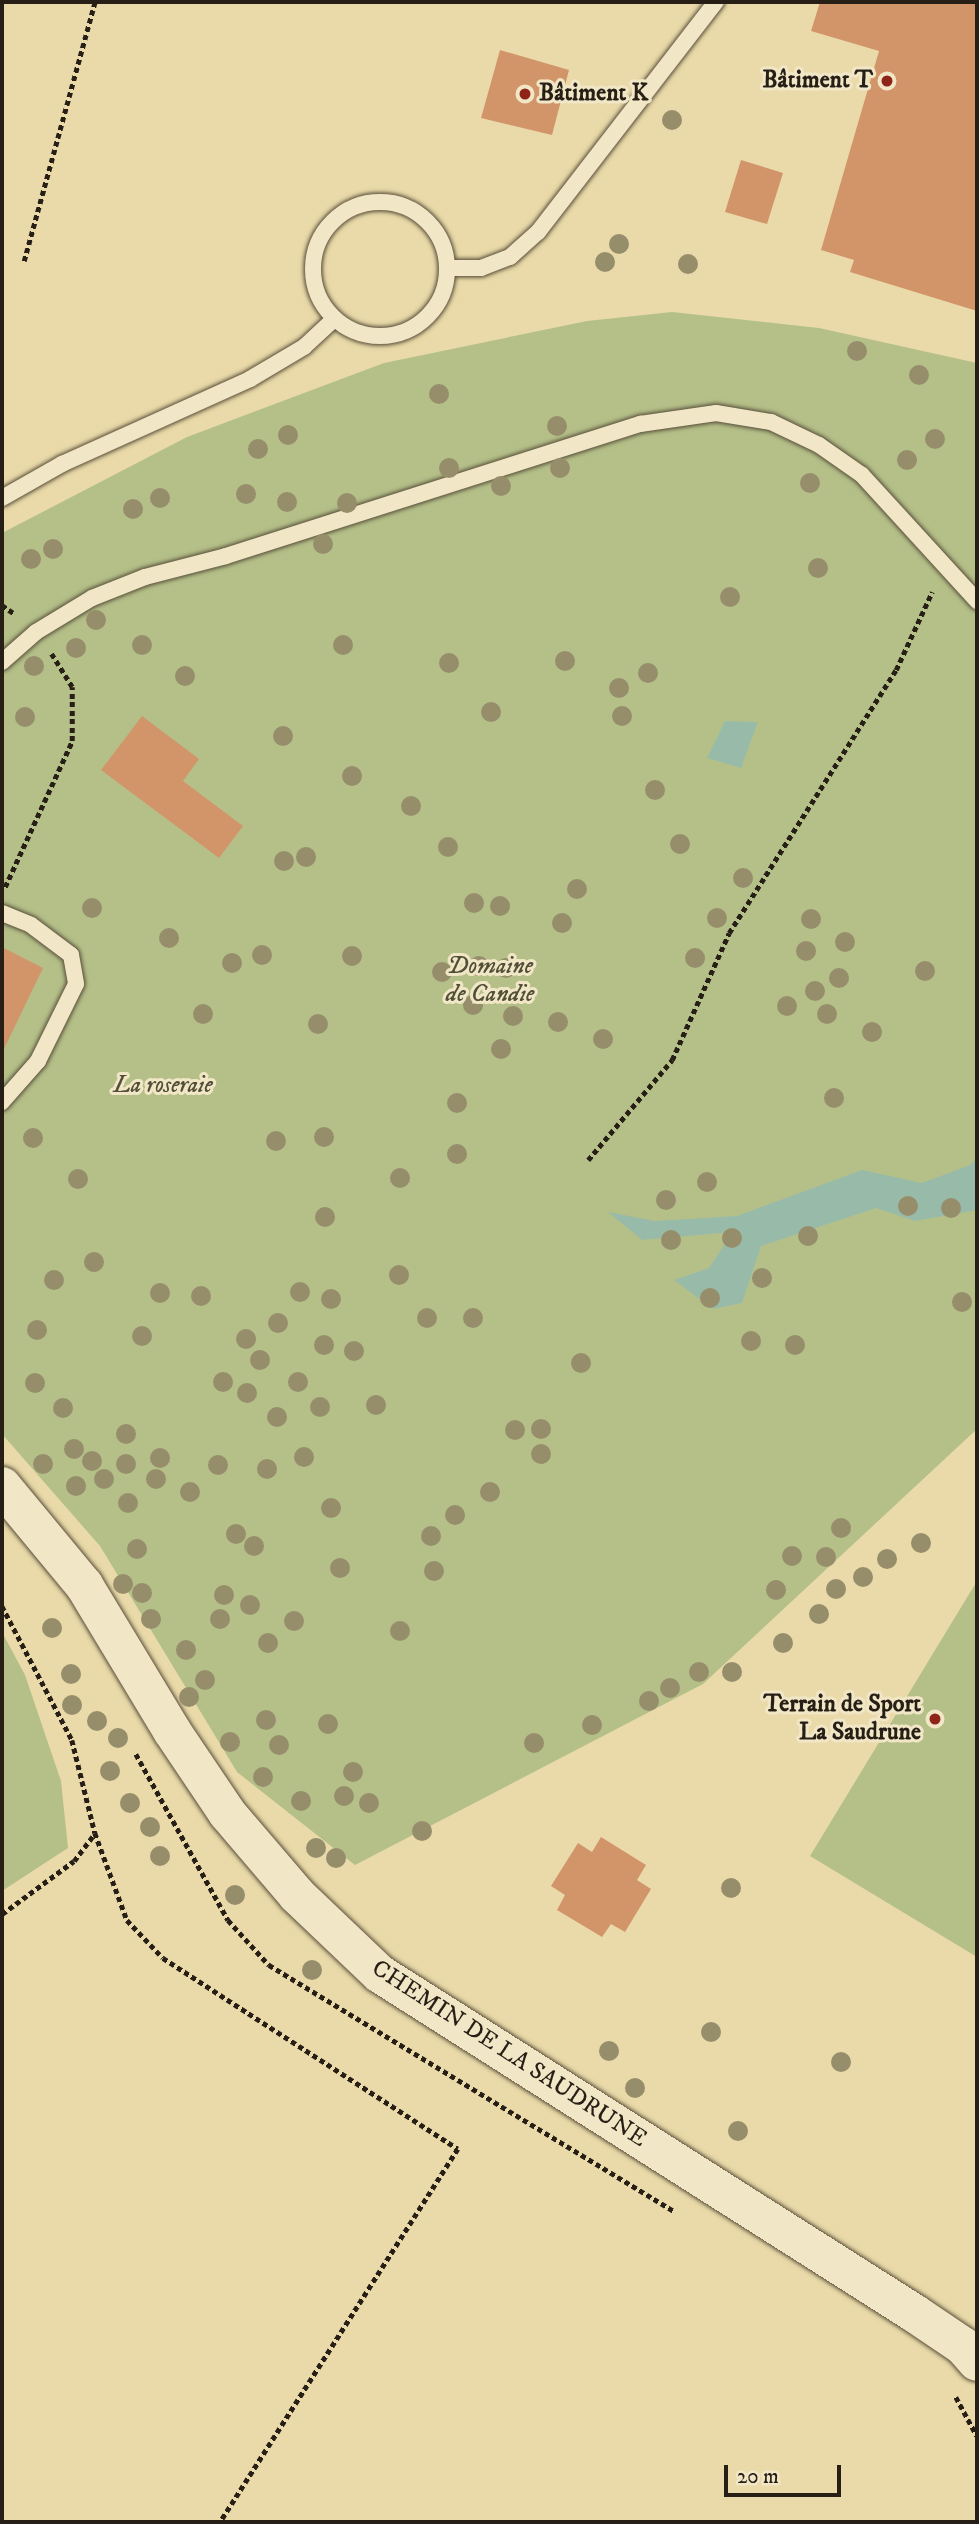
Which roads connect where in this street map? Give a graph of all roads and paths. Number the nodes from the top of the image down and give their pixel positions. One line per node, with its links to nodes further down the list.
1 (95, 2): 3 (path)
2 (716, 2): 4 (lane)
3 (24, 261)
4 (449, 268): 5 (lane); 5 (lane)
5 (334, 319): 6 (lane)
6 (2, 498)
7 (941, 562): 8 (lane); 10 (lane); 15 (path)
8 (977, 601)
9 (2, 605): 10 (path)
10 (36, 632): 11 (lane); 12 (path)
11 (2, 662)
12 (2, 894)
13 (2, 913): 14 (lane)
14 (2, 1102)
15 (589, 1160)
16 (2, 1486): 20 (street, CHEMIN DE LA SAUDRUNE)
17 (2, 1605): 18 (path)
18 (95, 1833): 19 (path); 21 (path)
19 (2, 1914)
20 (977, 2362)
21 (220, 2522)

